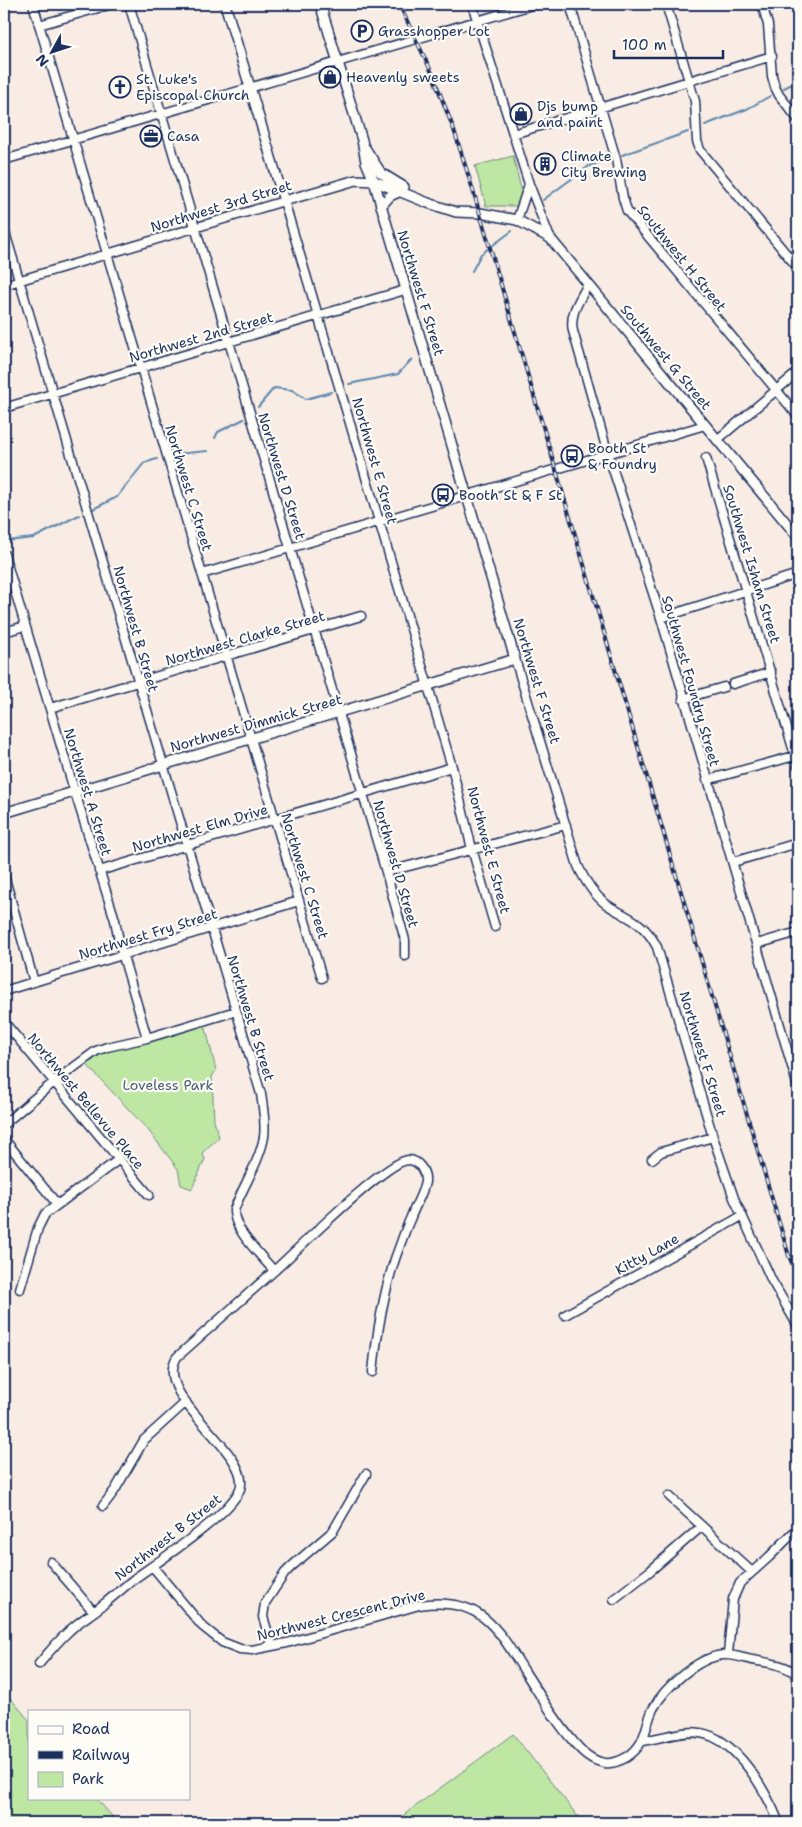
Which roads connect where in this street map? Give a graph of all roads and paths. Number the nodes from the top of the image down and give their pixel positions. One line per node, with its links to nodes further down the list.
1 (33, 4): 12 (street, Northwest C Street)
2 (112, 4): 12 (street)
3 (129, 4): 18 (street, Northwest D Street)
4 (225, 4): 16 (main road, Northwest E Street)
5 (320, 4): 14 (main road, Northwest F Street)
6 (472, 4): 11 (street, Southwest G Street)
7 (535, 4): 11 (street)
8 (570, 4): 17 (street, Southwest H Street)
9 (666, 4): 15 (street)
10 (762, 4): 13 (street)
11 (477, 21): 14 (street); 20 (street, Southwest G Street)
12 (39, 25): 21 (street, Northwest C Street)
13 (772, 56): 15 (street); 19 (street)
14 (338, 62): 16 (street); 22 (main road, Northwest F Street)
15 (689, 81): 17 (street); 37 (street)
16 (250, 88): 18 (street); 29 (main road, Northwest E Street)
17 (601, 108): 20 (street); 46 (street, Southwest H Street)
18 (161, 114): 21 (street); 34 (street, Northwest D Street)
19 (798, 119)
20 (513, 134): 27 (street, Southwest G Street)
21 (73, 140): 23 (street); 36 (street, Northwest C Street)
22 (362, 140): 24 (main road, Northwest F Street); 31 (main road, Northwest 3rd Street)
23 (4, 160)
24 (367, 166): 25 (main road); 26 (main road, Northwest F Street)
25 (356, 180): 26 (main road, Northwest 3rd Street); 29 (main road, Northwest 3rd Street)
26 (374, 181): 28 (main road, Northwest 3rd Street); 30 (main road, Northwest F Street)
27 (529, 184): 32 (street); 35 (street, Southwest G Street)
28 (401, 191): 30 (main road); 31 (main road, Northwest 3rd Street)
29 (284, 201): 34 (street, Northwest 3rd Street); 42 (street, Northwest E Street)
30 (381, 206): 41 (main road, Northwest F Street)
31 (444, 208): 32 (main road, Northwest 3rd Street)
32 (518, 220): 35 (main road, Northwest 3rd Street)
33 (4, 229): 38 (street, Northwest B Street)
34 (196, 229): 36 (street, Northwest 3rd Street); 43 (street, Northwest D Street)
35 (550, 238): 39 (main road, Southwest G Street)
36 (107, 255): 38 (street, Northwest 3rd Street); 44 (street, Northwest C Street)
37 (798, 268)
38 (19, 281): 40 (street, Northwest 3rd Street); 47 (street, Northwest B Street)
39 (588, 284): 50 (main road, Southwest G Street); 52 (street, Southwest Foundry Street)
40 (4, 285)
41 (405, 290): 42 (street, Northwest 2nd Street); 54 (main road, Northwest F Street)
42 (318, 315): 43 (street, Northwest 2nd Street); 55 (street, Northwest E Street)
43 (229, 342): 44 (street, Northwest 2nd Street); 57 (street, Northwest D Street)
44 (141, 368): 47 (street, Northwest 2nd Street); 59 (street, Northwest C Street)
45 (798, 372): 46 (street)
46 (776, 390): 49 (street, Southwest H Street); 51 (street)
47 (52, 393): 48 (street, Northwest 2nd Street); 70 (street, Northwest B Street)
48 (4, 408)
49 (798, 416)
50 (705, 425): 51 (main road, Southwest G Street); 52 (street)
51 (717, 440): 56 (main road, Southwest G Street)
52 (608, 454): 54 (street); 63 (street, Southwest Foundry Street)
53 (706, 458): 61 (street, Southwest Isham Street)
54 (468, 496): 55 (street); 68 (main road, Northwest F Street)
55 (378, 522): 57 (street); 72 (street, Northwest E Street)
56 (798, 537)
57 (291, 548): 59 (street); 65 (street, Northwest D Street)
58 (4, 554): 64 (street, Northwest A Street)
59 (202, 574): 67 (street, Northwest C Street)
60 (798, 574): 61 (street)
61 (747, 591): 63 (street); 69 (street, Southwest Isham Street)
62 (361, 616): 65 (street, Northwest Clarke Street)
63 (661, 618): 74 (street, Southwest Foundry Street)
64 (25, 626): 66 (street); 75 (street, Northwest A Street)
65 (315, 630): 67 (street, Northwest Clarke Street); 76 (street, Northwest D Street)
66 (4, 632)
67 (226, 656): 70 (street, Northwest Clarke Street); 77 (street, Northwest C Street)
68 (515, 659): 72 (main road, Northwest Dimmick Street); 87 (street, Northwest F Street)
69 (771, 672): 71 (street); 78 (street, Southwest Isham Street)
70 (138, 682): 75 (street, Northwest Clarke Street); 79 (street, Northwest B Street)
71 (733, 684)
72 (428, 685): 76 (main road, Northwest Dimmick Street); 81 (street, Northwest E Street)
73 (724, 687): 74 (street)
74 (683, 699): 82 (street, Southwest Foundry Street)
75 (50, 708): 83 (street, Northwest A Street)
76 (339, 713): 77 (main road, Northwest Dimmick Street); 84 (street, Northwest D Street)
77 (251, 738): 79 (main road, Northwest Dimmick Street); 86 (street, Northwest C Street)
78 (797, 755): 80 (street, Southwest Isham Street); 82 (street)
79 (162, 765): 83 (main road, Northwest Dimmick Street); 89 (street, Northwest B Street)
80 (798, 765)
81 (452, 767): 84 (street, Northwest Elm Drive); 90 (street, Northwest E Street)
82 (707, 780): 91 (street, Southwest Foundry Street)
83 (74, 791): 85 (main road, Northwest Dimmick Street); 92 (street, Northwest A Street)
84 (363, 793): 86 (street, Northwest Elm Drive); 93 (street, Northwest D Street)
85 (4, 813)
86 (275, 819): 89 (street, Northwest Elm Drive); 95 (street, Northwest C Street)
87 (566, 825): 90 (street); 112 (street, Northwest F Street)
88 (798, 843): 91 (street)
89 (187, 845): 92 (street, Northwest Elm Drive); 98 (street, Northwest B Street)
90 (472, 849): 93 (street); 97 (street, Northwest E Street)
91 (733, 862): 100 (street, Southwest Foundry Street)
92 (99, 871): 101 (street, Northwest A Street)
93 (386, 872): 102 (street, Northwest D Street)
94 (4, 875): 96 (street)
95 (299, 901): 98 (street, Northwest Fry Street); 103 (street, Northwest C Street)
96 (7, 903): 104 (street)
97 (495, 927)
98 (211, 928): 101 (street, Northwest Fry Street); 106 (street, Northwest B Street)
99 (798, 932): 100 (street)
100 (757, 944): 110 (street, Southwest Foundry Street)
101 (122, 954): 104 (street, Northwest Fry Street); 108 (street, Northwest A Street)
102 (405, 956)
103 (322, 978)
104 (34, 982): 105 (street, Northwest Fry Street)
105 (4, 991)
106 (236, 1011): 108 (street); 119 (street, Northwest B Street)
107 (4, 1022): 109 (street, Northwest Bellevue Place)
108 (147, 1038): 109 (street)
109 (54, 1082): 111 (street); 115 (street, Northwest Bellevue Place)
110 (798, 1087)
111 (4, 1124)
112 (713, 1137): 114 (street); 118 (street, Northwest F Street)
113 (4, 1139): 117 (street)
114 (652, 1159)
115 (118, 1160): 116 (street, Northwest Bellevue Place); 117 (street)
116 (149, 1195)
117 (57, 1204): 120 (street)
118 (742, 1216): 121 (street, Kitty Lane); 122 (street, Northwest F Street)
119 (274, 1271): 123 (street); 124 (street, Northwest B Street)
120 (20, 1289)
121 (565, 1315)
122 (798, 1326)
123 (373, 1372)
124 (186, 1402): 127 (street); 131 (street, Northwest B Street)
125 (366, 1474): 135 (street)
126 (669, 1496): 128 (street)
127 (103, 1506)
128 (702, 1526): 132 (street); 133 (street)
129 (798, 1530): 132 (street)
130 (51, 1562): 134 (street)
131 (153, 1567): 134 (street, Northwest B Street); 135 (street, Northwest Crescent Drive)
132 (752, 1572): 136 (street)
133 (614, 1599)
134 (93, 1611): 137 (street, Northwest B Street)
135 (272, 1646): 139 (street, Northwest Crescent Drive)
136 (728, 1654): 138 (street, Northwest Crescent Drive); 139 (street, Northwest Crescent Drive)
137 (39, 1664)
138 (798, 1675)
139 (643, 1741): 140 (street)
140 (779, 1823)

